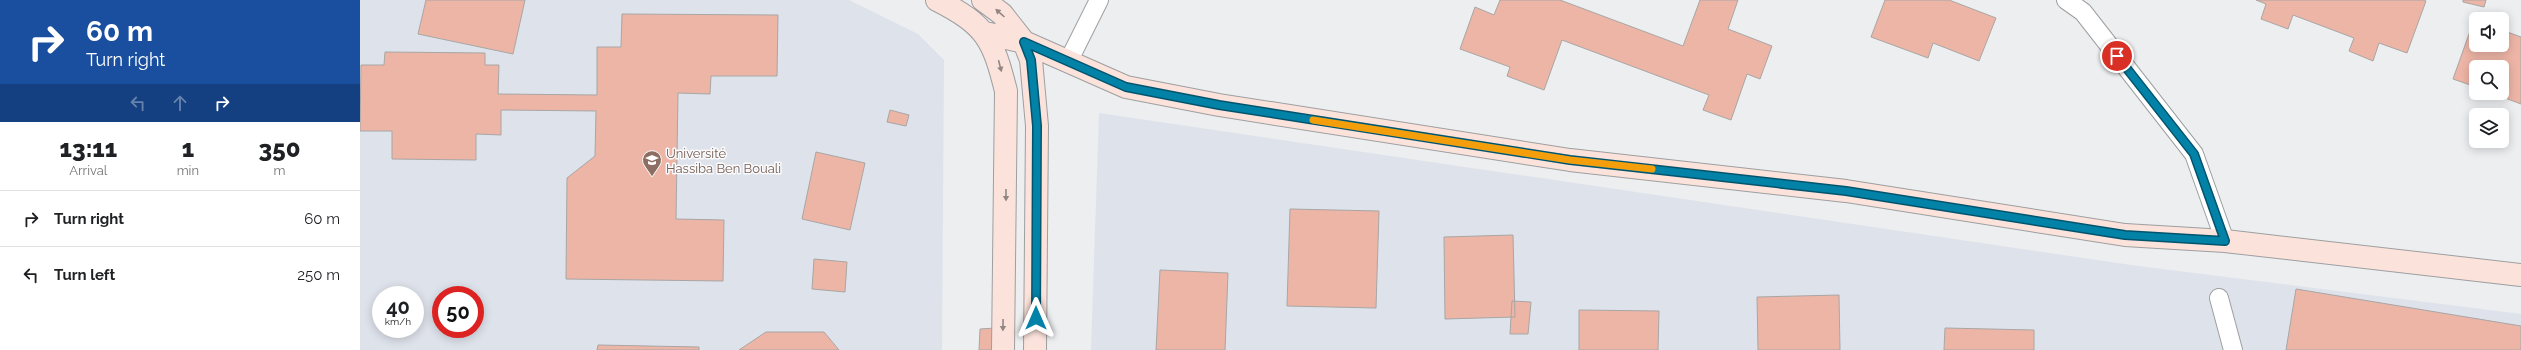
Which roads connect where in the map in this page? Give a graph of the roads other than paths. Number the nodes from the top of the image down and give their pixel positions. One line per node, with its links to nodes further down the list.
1 (937, 0): 7 (main road)
2 (983, 0): 8 (main road, one-way to 2)
3 (1099, 0): 9 (lane)
4 (2066, 0): 6 (lane)
5 (2091, 0): 6 (lane)
6 (2088, 19): 10 (lane)
7 (985, 33): 8 (main road); 13 (main road, one-way to 13)
8 (1024, 42): 9 (main road); 14 (main road)
9 (1068, 62): 10 (main road)
10 (2225, 241): 11 (main road)
11 (2521, 275)
12 (2219, 298): 15 (lane)
13 (1003, 350)
14 (1035, 350)
15 (2233, 350)

